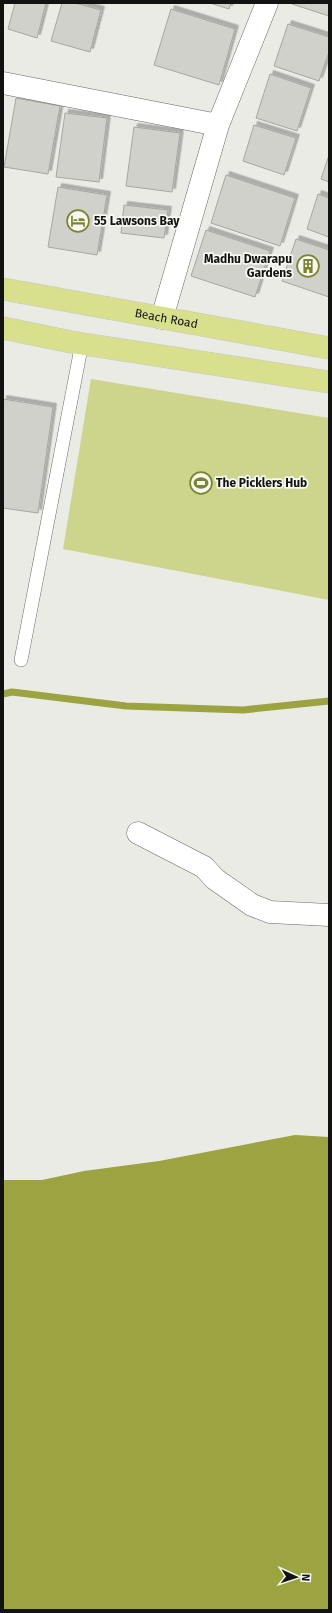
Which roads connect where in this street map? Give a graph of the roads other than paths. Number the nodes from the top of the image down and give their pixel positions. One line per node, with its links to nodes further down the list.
1 (267, 3): 3 (street)
2 (3, 83): 3 (street)
3 (218, 125): 5 (street)
4 (3, 290): 5 (main road, Beach Road)
5 (162, 318): 8 (main road, Beach Road)
6 (3, 328): 7 (main road)
7 (82, 343): 9 (main road); 10 (lane)
8 (329, 348)
9 (329, 382)
10 (21, 660)
11 (138, 833): 12 (street)
12 (329, 915)

